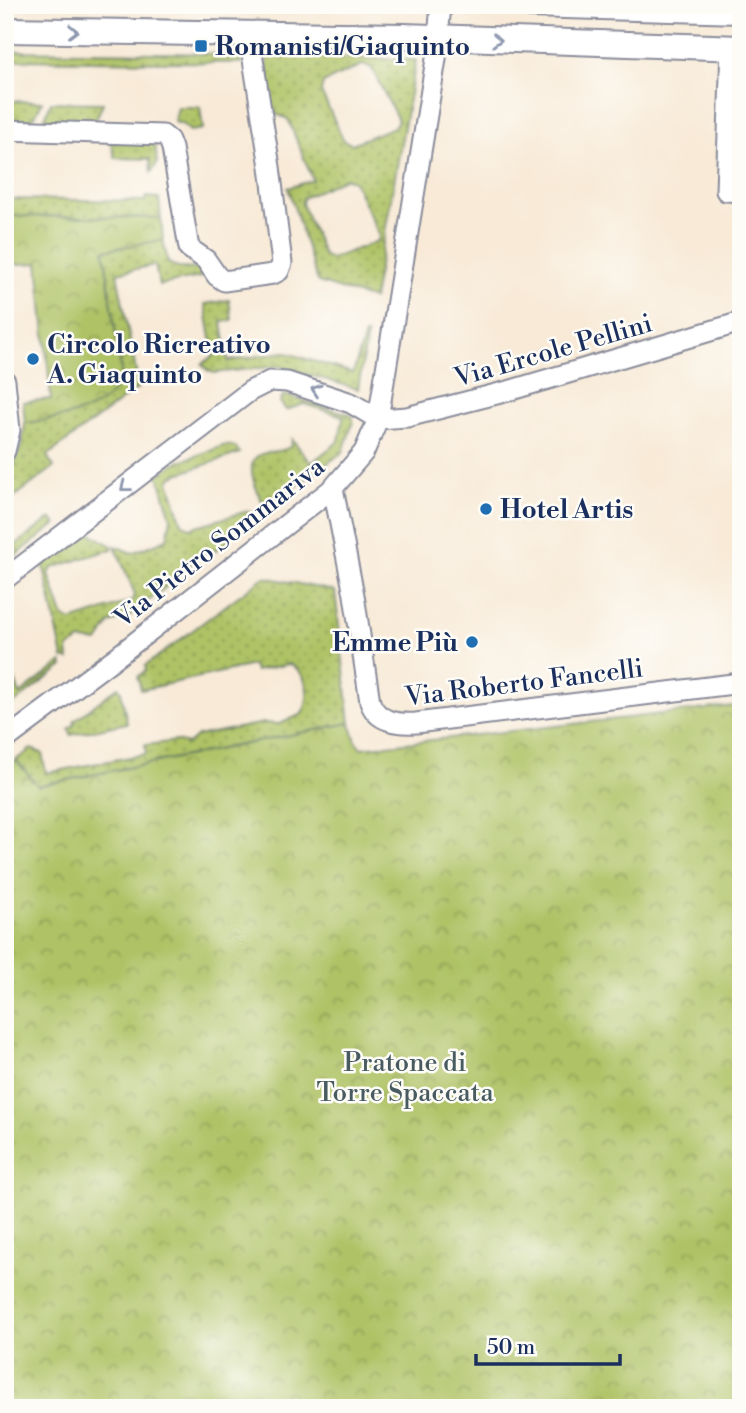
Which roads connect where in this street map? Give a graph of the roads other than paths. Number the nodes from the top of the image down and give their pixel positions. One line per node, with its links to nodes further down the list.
1 (441, 5): 6 (street, Via Pietro Sommariva)
2 (530, 5): 3 (street)
3 (741, 11)
4 (5, 30): 5 (street, one-way to 5)
5 (249, 34): 6 (street); 8 (street)
6 (438, 38): 7 (street, one-way to 7); 12 (street, Via Pietro Sommariva)
7 (736, 47): 9 (street)
8 (5, 130)
9 (741, 192)
10 (741, 322): 12 (street, Via Ercole Pellini)
11 (5, 381): 13 (street)
12 (378, 419): 14 (street, Via Pietro Sommariva); 15 (street, one-way to 15)
13 (5, 451)
14 (333, 488): 16 (street, Via Roberto Fancelli); 17 (street, Via Pietro Sommariva)
15 (5, 579)
16 (741, 683)
17 (5, 740)

